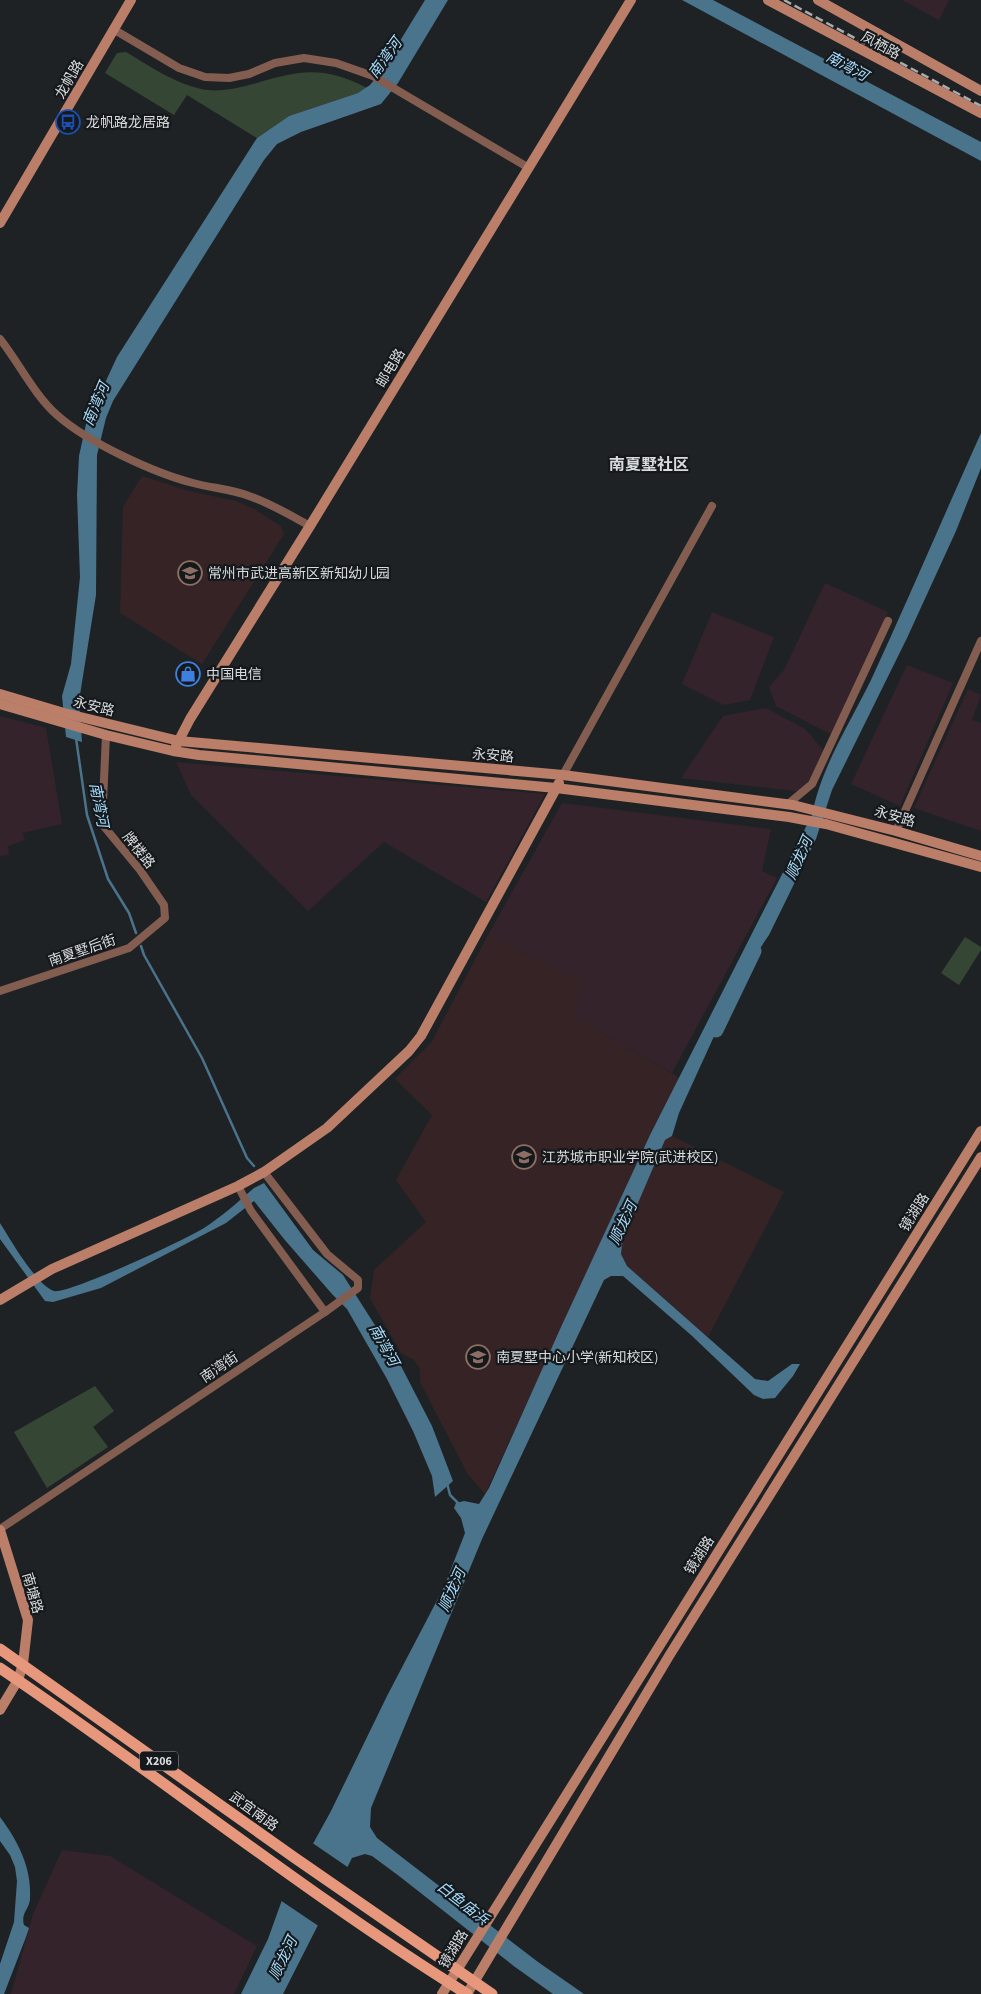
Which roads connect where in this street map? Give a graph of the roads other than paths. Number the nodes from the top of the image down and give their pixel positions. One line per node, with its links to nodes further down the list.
1 (132, 0): 5 (street, 龙帆路)
2 (631, 0): 8 (street, 邮电路)
3 (768, 0): 7 (street, 凤栖路)
4 (818, 0): 6 (street, 凤栖路)
5 (113, 29): 8 (street); 9 (street, 龙帆路)
6 (981, 90)
7 (981, 113)
8 (529, 168): 12 (street, 邮电路)
9 (0, 223)
10 (0, 339): 12 (street)
11 (712, 506): 22 (street)
12 (310, 526): 20 (street, 邮电路)
13 (888, 622): 24 (street)
14 (981, 641): 25 (street)
15 (0, 694): 17 (street, 永安路)
16 (0, 704): 17 (street, 永安路)
17 (65, 717): 18 (street, 永安路)
18 (92, 725): 19 (street, 永安路); 20 (street, 永安路)
19 (106, 735): 21 (street, 永安路); 28 (street, 牌楼路)
20 (179, 741): 21 (street, 邮电路); 22 (street, 永安路)
21 (173, 751): 23 (street, 永安路)
22 (563, 775): 23 (street); 24 (street, 永安路)
23 (556, 788): 27 (street, 永安路); 32 (street)
24 (791, 804): 25 (street, 永安路)
25 (896, 831): 26 (street, 永安路)
26 (981, 856)
27 (981, 867)
28 (165, 918): 29 (street, 南夏墅后街)
29 (0, 991)
30 (981, 1131): 42 (street, 镜湖路)
31 (981, 1157): 43 (street, 镜湖路)
32 (264, 1172): 33 (street); 35 (street, 南湾街)
33 (239, 1190): 34 (street); 35 (street)
34 (0, 1300)
35 (325, 1312): 36 (street, 南湾街)
36 (0, 1529): 38 (street, 南塘路)
37 (0, 1649): 38 (main road, 武宜南路 / X206)
38 (23, 1664): 40 (street, 南塘路); 42 (main road, 武宜南路 / X206)
39 (0, 1668): 40 (main road, X206)
40 (18, 1680): 41 (street, 南塘路); 44 (main road, X206)
41 (0, 1710)
42 (457, 1969): 43 (main road, 武宜南路 / X206); 44 (street, 镜湖路)
43 (475, 1981): 46 (street, 镜湖路); 47 (main road, 武宜南路 / X206)
44 (449, 1982): 45 (street, 镜湖路); 46 (main road, X206)
45 (442, 1994)
46 (467, 1994)
47 (492, 1994)

